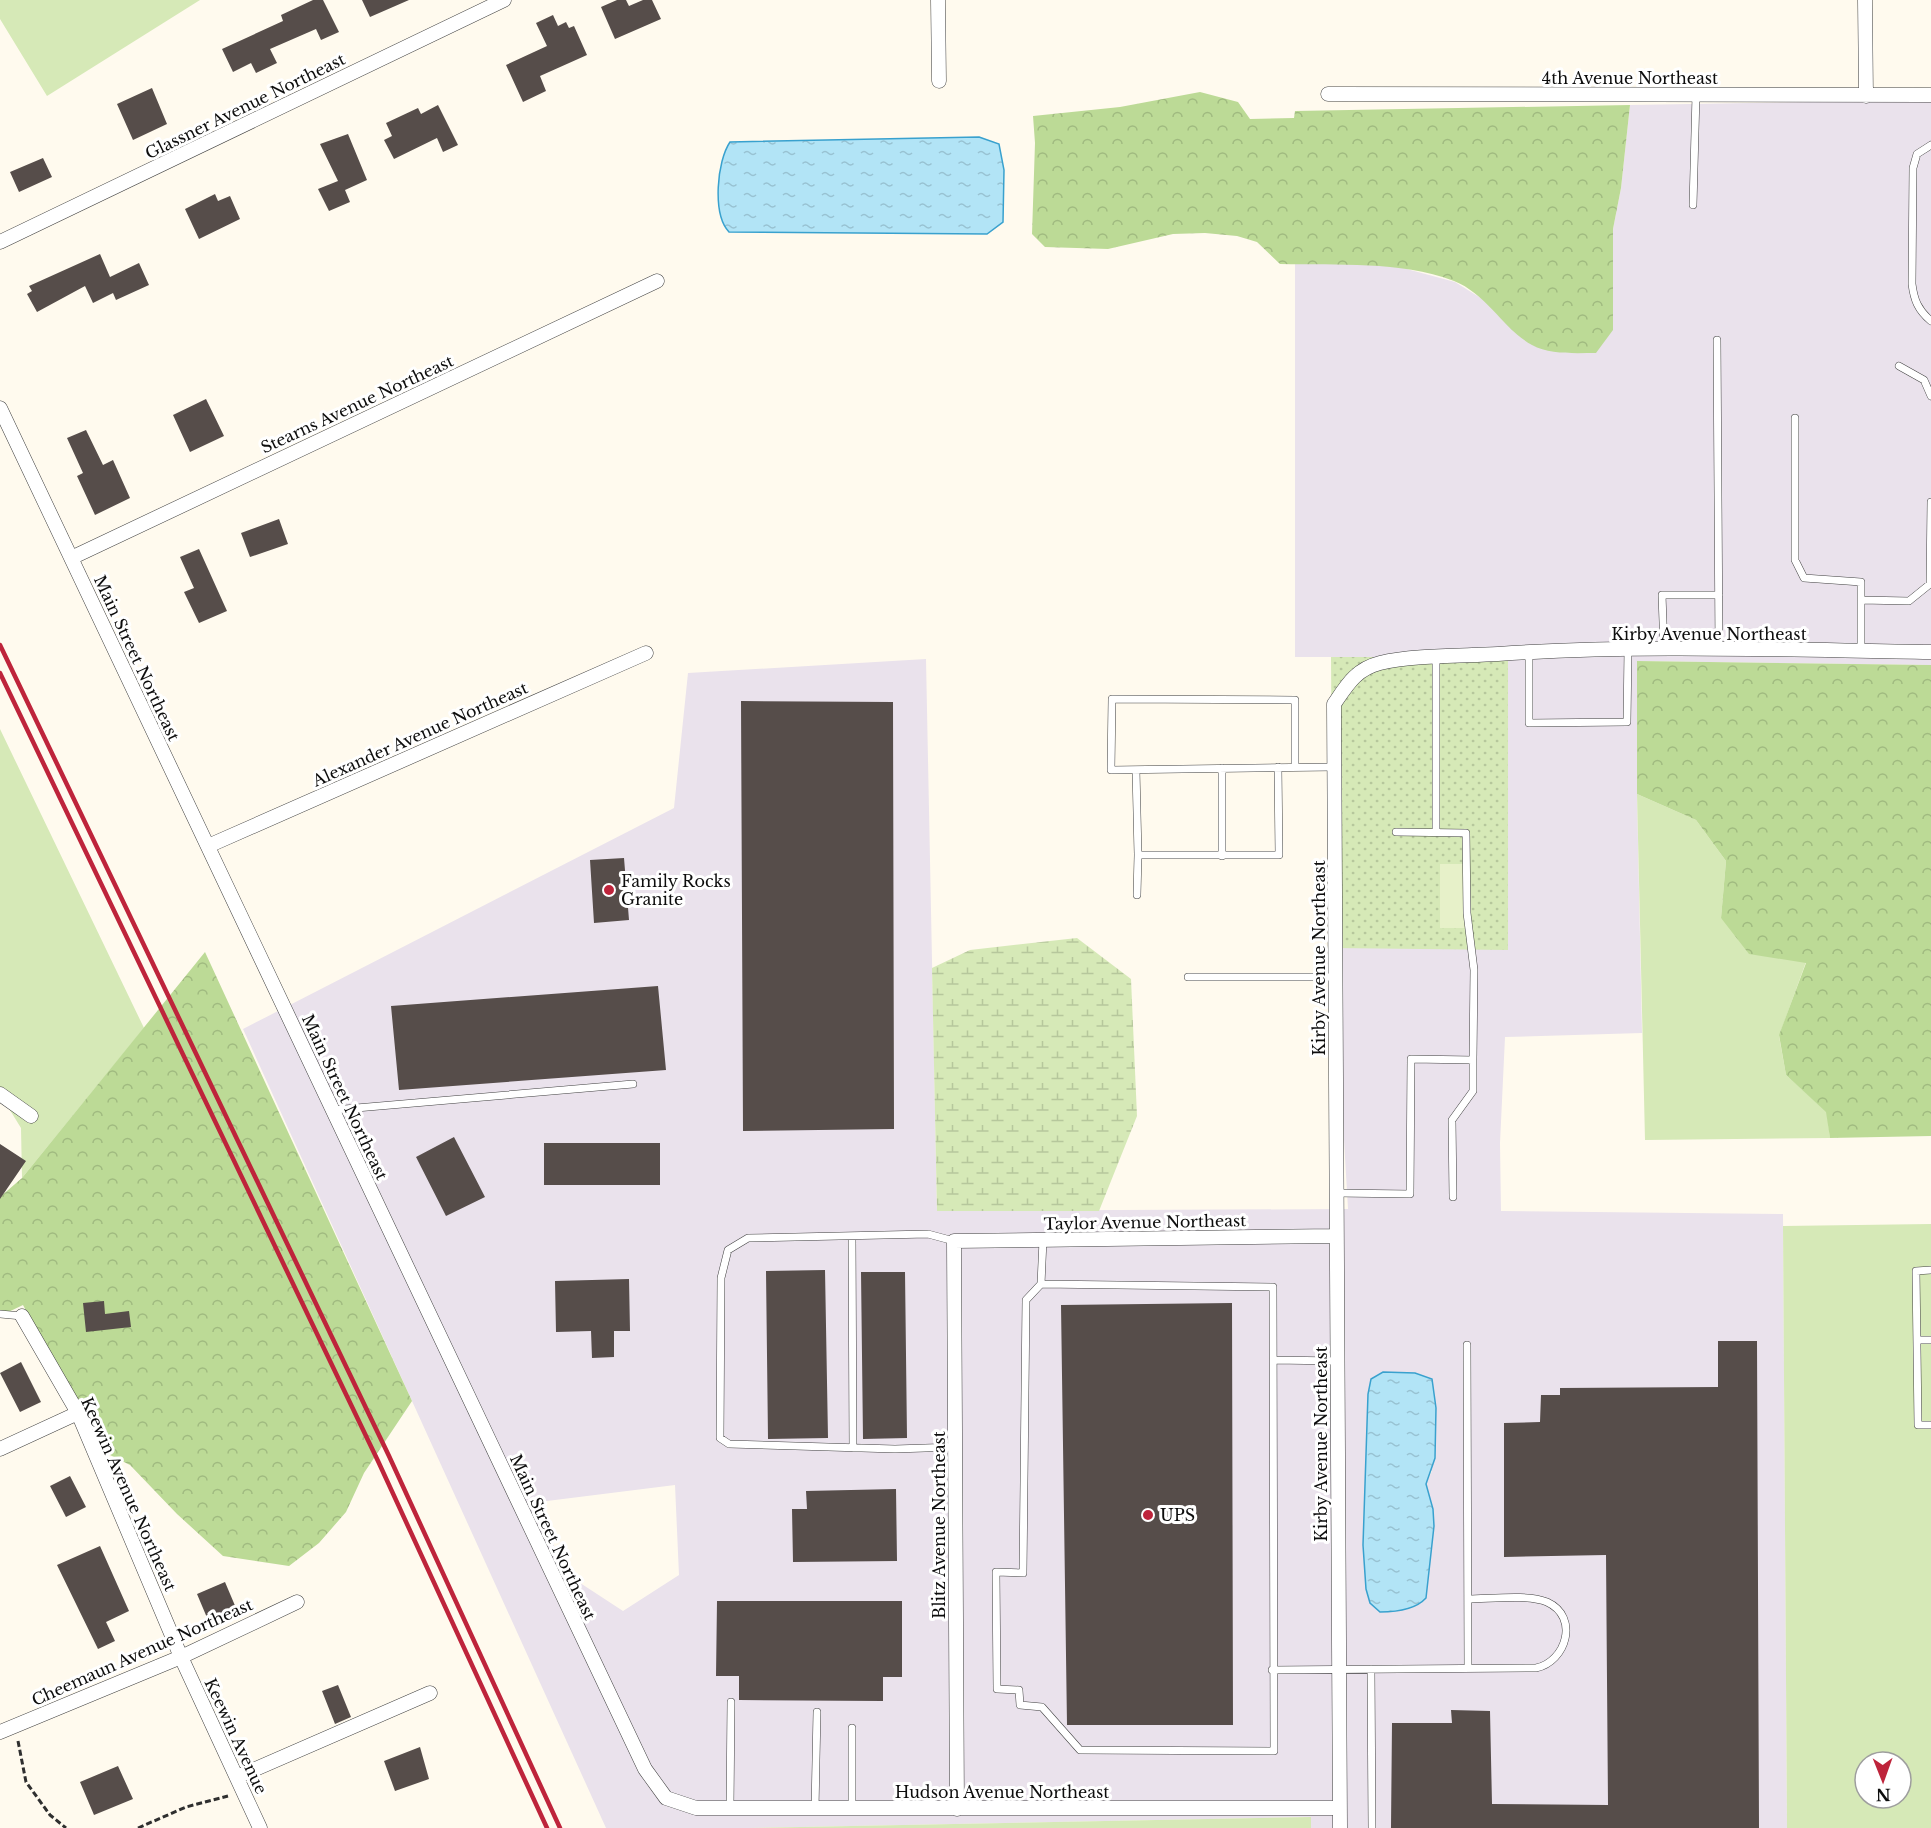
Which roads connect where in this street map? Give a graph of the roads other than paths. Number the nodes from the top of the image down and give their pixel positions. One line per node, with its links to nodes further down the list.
1 (504, 0): 11 (street, Glassner Avenue Northeast)
2 (938, 0): 4 (street)
3 (1865, 0): 8 (street)
4 (939, 81)
5 (1328, 94): 6 (street, 4th Avenue Northeast)
6 (1696, 95): 8 (street, 4th Avenue Northeast); 10 (lane)
7 (1931, 95): 8 (street, 4th Avenue Northeast)
8 (1866, 96)
9 (1931, 145): 13 (lane)
10 (1693, 205)
11 (0, 242)
12 (657, 281): 20 (street, Stearns Avenue Northeast)
13 (1931, 321)
14 (1717, 340): 21 (lane)
15 (1899, 366): 16 (lane)
16 (1931, 396)
17 (0, 408): 20 (street, Main Street Northeast)
18 (1795, 417): 22 (lane)
19 (1931, 502): 22 (lane)
20 (71, 558): 38 (street, Main Street Northeast)
21 (1719, 595): 23 (lane); 25 (lane)
22 (1861, 600): 26 (lane)
23 (1664, 649): 24 (street, Kirby Avenue Northeast); 25 (street, Kirby Avenue Northeast)
24 (1628, 650): 27 (street, Kirby Avenue Northeast); 27 (lane)
25 (1719, 650): 26 (street, Kirby Avenue Northeast)
26 (1861, 651): 28 (street, Kirby Avenue Northeast)
27 (1529, 652): 30 (street, Kirby Avenue Northeast)
28 (1931, 652)
29 (646, 653): 38 (street, Alexander Avenue Northeast)
30 (1436, 658): 33 (street, Kirby Avenue Northeast); 37 (lane)
31 (1278, 767): 32 (lane); 34 (lane); 40 (lane)
32 (1295, 767): 33 (lane); 35 (lane)
33 (1334, 767): 43 (street, Kirby Avenue Northeast)
34 (1222, 768): 35 (lane); 40 (lane)
35 (1136, 770): 39 (lane)
36 (1396, 832): 37 (lane)
37 (1436, 832): 44 (lane)
38 (208, 846): 47 (street, Main Street Northeast)
39 (1138, 855): 40 (lane); 41 (lane)
40 (1222, 856)
41 (1137, 895)
42 (1188, 977): 43 (lane)
43 (1336, 977): 49 (street, Kirby Avenue Northeast)
44 (1473, 1060): 49 (lane); 50 (lane)
45 (633, 1084): 47 (lane)
46 (0, 1094): 48 (street)
47 (333, 1110): 82 (street, Main Street Northeast)
48 (31, 1116)
49 (1337, 1193): 52 (street, Kirby Avenue Northeast)
50 (1452, 1197)
51 (852, 1236): 54 (lane); 67 (lane); 67 (lane)
52 (1336, 1236): 53 (street, Taylor Avenue Northeast); 63 (street, Kirby Avenue Northeast)
53 (1043, 1240): 54 (street, Taylor Avenue Northeast); 56 (lane)
54 (954, 1241): 66 (street, Blitz Avenue Northeast)
55 (1931, 1270): 59 (lane)
56 (1041, 1284): 62 (lane); 75 (lane)
57 (0, 1314): 58 (lane)
58 (22, 1316): 64 (street, Keewin Avenue Northeast)
59 (1917, 1340): 60 (lane); 65 (lane)
60 (1931, 1340)
61 (1467, 1345): 69 (lane)
62 (1274, 1360): 63 (lane); 75 (lane)
63 (1337, 1361): 73 (street, Kirby Avenue Northeast)
64 (78, 1413): 68 (street); 71 (street, Keewin Avenue Northeast)
65 (1931, 1425)
66 (955, 1447): 67 (lane); 87 (street, Blitz Avenue Northeast)
67 (853, 1448)
68 (0, 1449)
69 (1468, 1599): 72 (lane); 72 (lane)
70 (297, 1602): 71 (street, Cheemaun Avenue Northeast)
71 (181, 1657): 80 (street, Cheemaun Avenue Northeast); 81 (street, Keewin Avenue)
72 (1468, 1668): 74 (lane)
73 (1338, 1669): 74 (lane); 75 (lane); 84 (street, Kirby Avenue Northeast)
74 (1371, 1669): 90 (lane)
75 (1272, 1670)
76 (430, 1693): 81 (street)
77 (731, 1702): 83 (lane)
78 (817, 1712): 85 (lane)
79 (852, 1728): 86 (lane)
80 (5, 1730)
81 (237, 1777): 88 (street, Keewin Avenue)
82 (666, 1798): 83 (street, Hudson Avenue Northeast)
83 (730, 1808): 85 (street, Hudson Avenue Northeast)
84 (1339, 1808): 87 (street, Hudson Avenue Northeast); 89 (street, Kirby Avenue Northeast)
85 (814, 1809): 86 (street, Hudson Avenue Northeast)
86 (852, 1809): 87 (street, Hudson Avenue Northeast)
87 (957, 1809)
88 (260, 1828)
89 (1340, 1828)
90 (1372, 1828)

